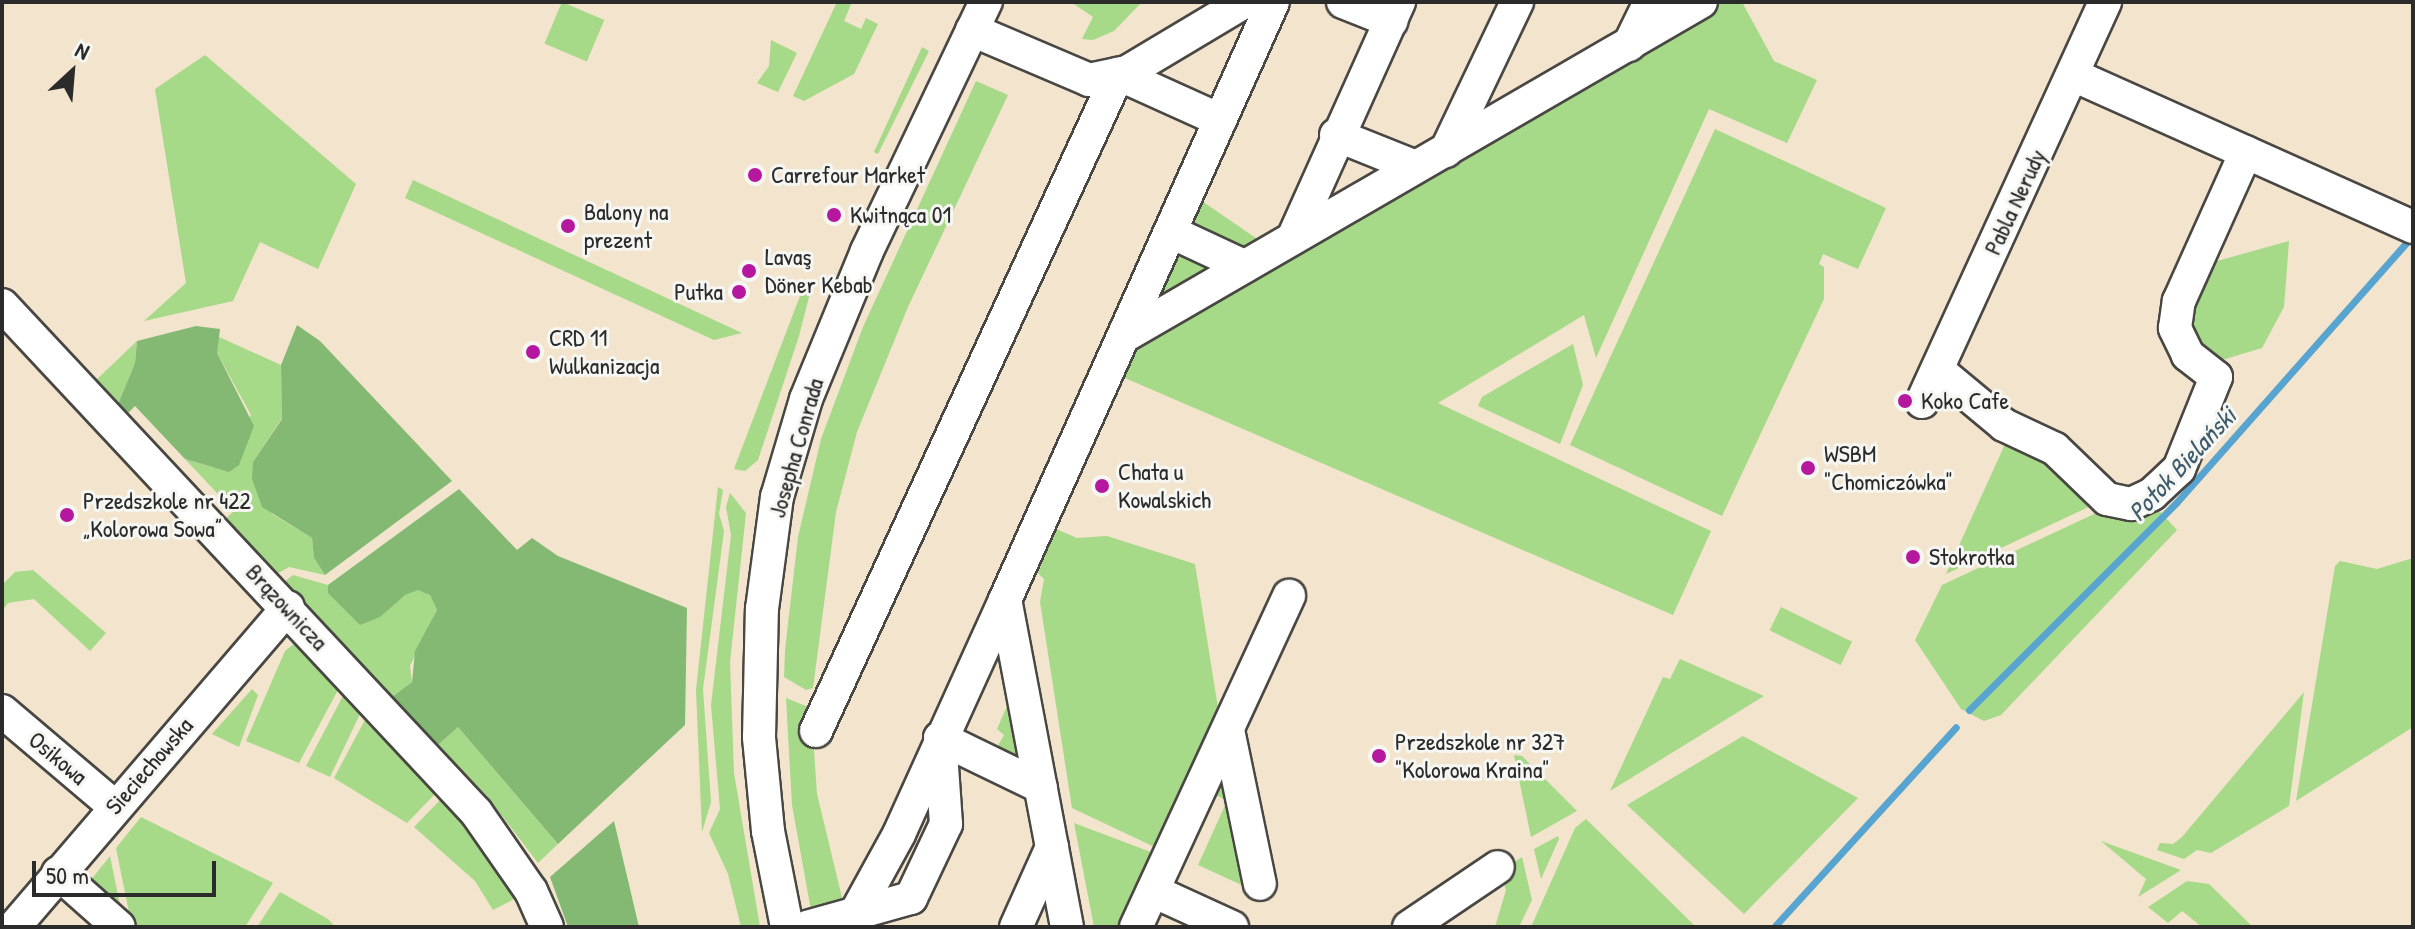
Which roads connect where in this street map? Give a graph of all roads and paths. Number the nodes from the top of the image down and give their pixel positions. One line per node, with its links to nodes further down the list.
1 (1244, 2): 11 (street)
2 (1273, 2): 13 (street)
3 (1343, 2): 8 (street)
4 (1517, 2): 15 (street)
5 (1650, 2): 10 (street)
6 (1701, 2): 10 (street)
7 (2105, 2): 12 (street, Pabla Nerudy)
8 (1395, 12): 14 (street)
9 (979, 16): 11 (street); 43 (street, Josepha Conrada)
10 (1629, 45): 15 (street)
11 (1118, 74): 13 (street); 31 (street)
12 (2073, 75): 16 (street); 24 (street, Pabla Nerudy)
13 (1220, 120): 19 (street)
14 (1336, 135): 17 (street); 20 (street)
15 (1446, 151): 17 (street)
16 (2246, 152): 18 (street); 24 (street)
17 (1413, 166): 20 (street)
18 (2409, 226)
19 (1171, 232): 21 (street); 23 (street)
20 (1293, 238): 21 (street)
21 (1244, 266): 23 (street)
22 (2, 305): 28 (street, Brązownicza)
23 (1123, 337): 27 (street)
24 (1938, 370): 25 (street, Pabla Nerudy)
25 (1922, 402)
26 (1289, 596): 30 (street)
27 (1005, 600): 32 (street); 33 (street)
28 (288, 607): 34 (street, Sieciechowska); 42 (street, Brązownicza)
29 (2, 711): 34 (street, Osikowa)
30 (1228, 730): 38 (street); 39 (street)
31 (816, 731)
32 (940, 738): 33 (street); 44 (street)
33 (1041, 787): 35 (street)
34 (114, 806): 37 (street, Sieciechowska)
35 (1052, 847): 45 (street); 46 (street)
36 (1498, 867): 49 (street)
37 (58, 873): 40 (street, Sieciechowska); 41 (street)
38 (1260, 884)
39 (1153, 891): 47 (street); 48 (street)
40 (14, 927)
41 (119, 927)
42 (547, 927)
43 (787, 927)
44 (807, 927)
45 (1016, 927)
46 (1067, 927)
47 (1136, 927)
48 (1232, 927)
49 (1409, 927)

